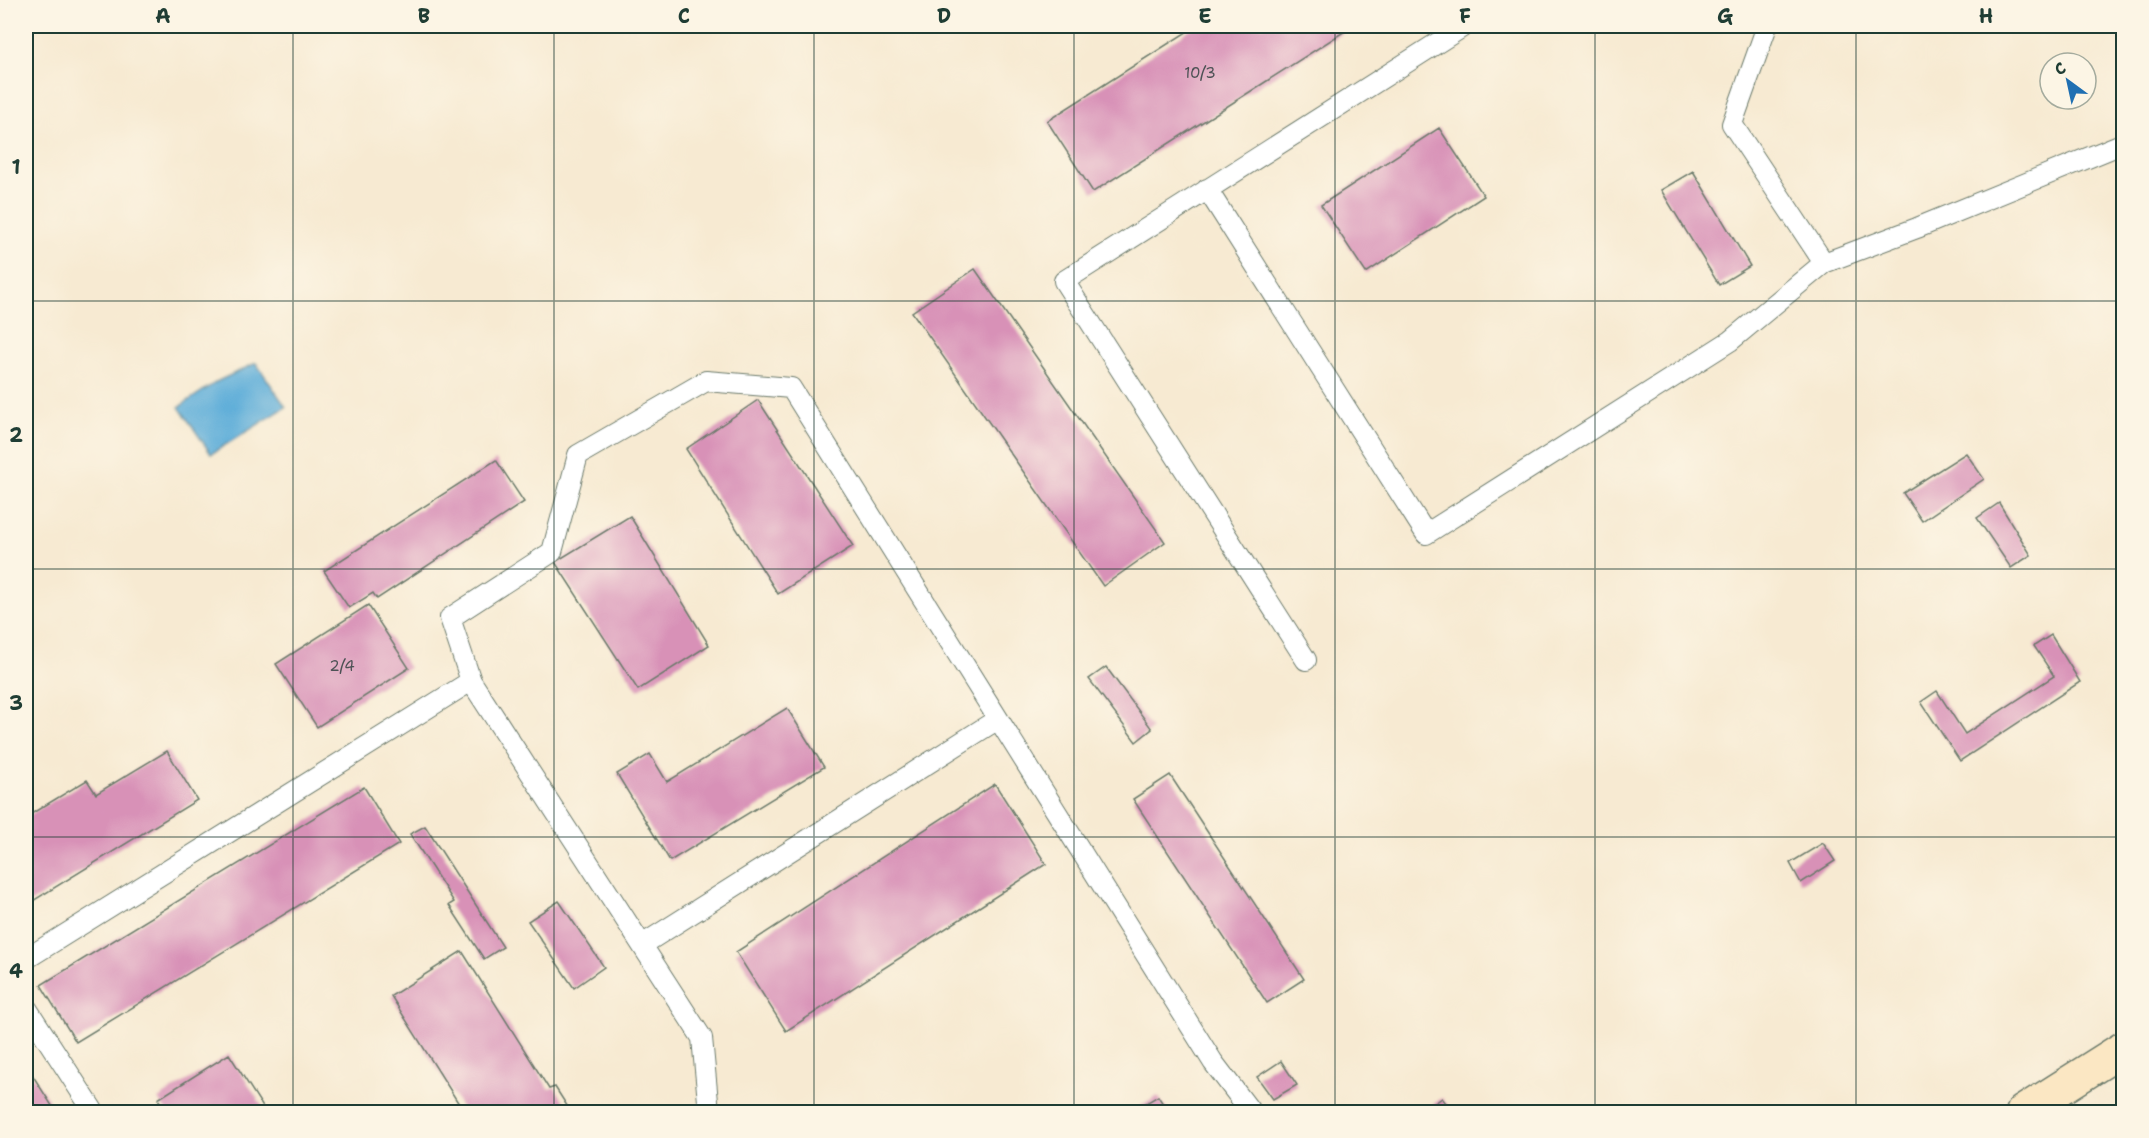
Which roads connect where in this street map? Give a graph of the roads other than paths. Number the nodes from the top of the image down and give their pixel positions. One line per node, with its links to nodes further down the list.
1 (1464, 26): 4 (lane)
2 (1767, 26): 5 (lane)
3 (2124, 143): 5 (lane)
4 (1207, 189): 5 (lane); 6 (lane)
5 (1824, 263)
6 (1306, 660)
7 (471, 681): 8 (lane); 9 (lane); 10 (lane)
8 (998, 719): 9 (lane); 15 (lane)
9 (642, 945): 14 (lane)
10 (26, 958)
11 (26, 1007): 13 (lane)
12 (2124, 1048): 16 (street)
13 (94, 1113)
14 (709, 1113)
15 (1251, 1113)
16 (2024, 1113)

